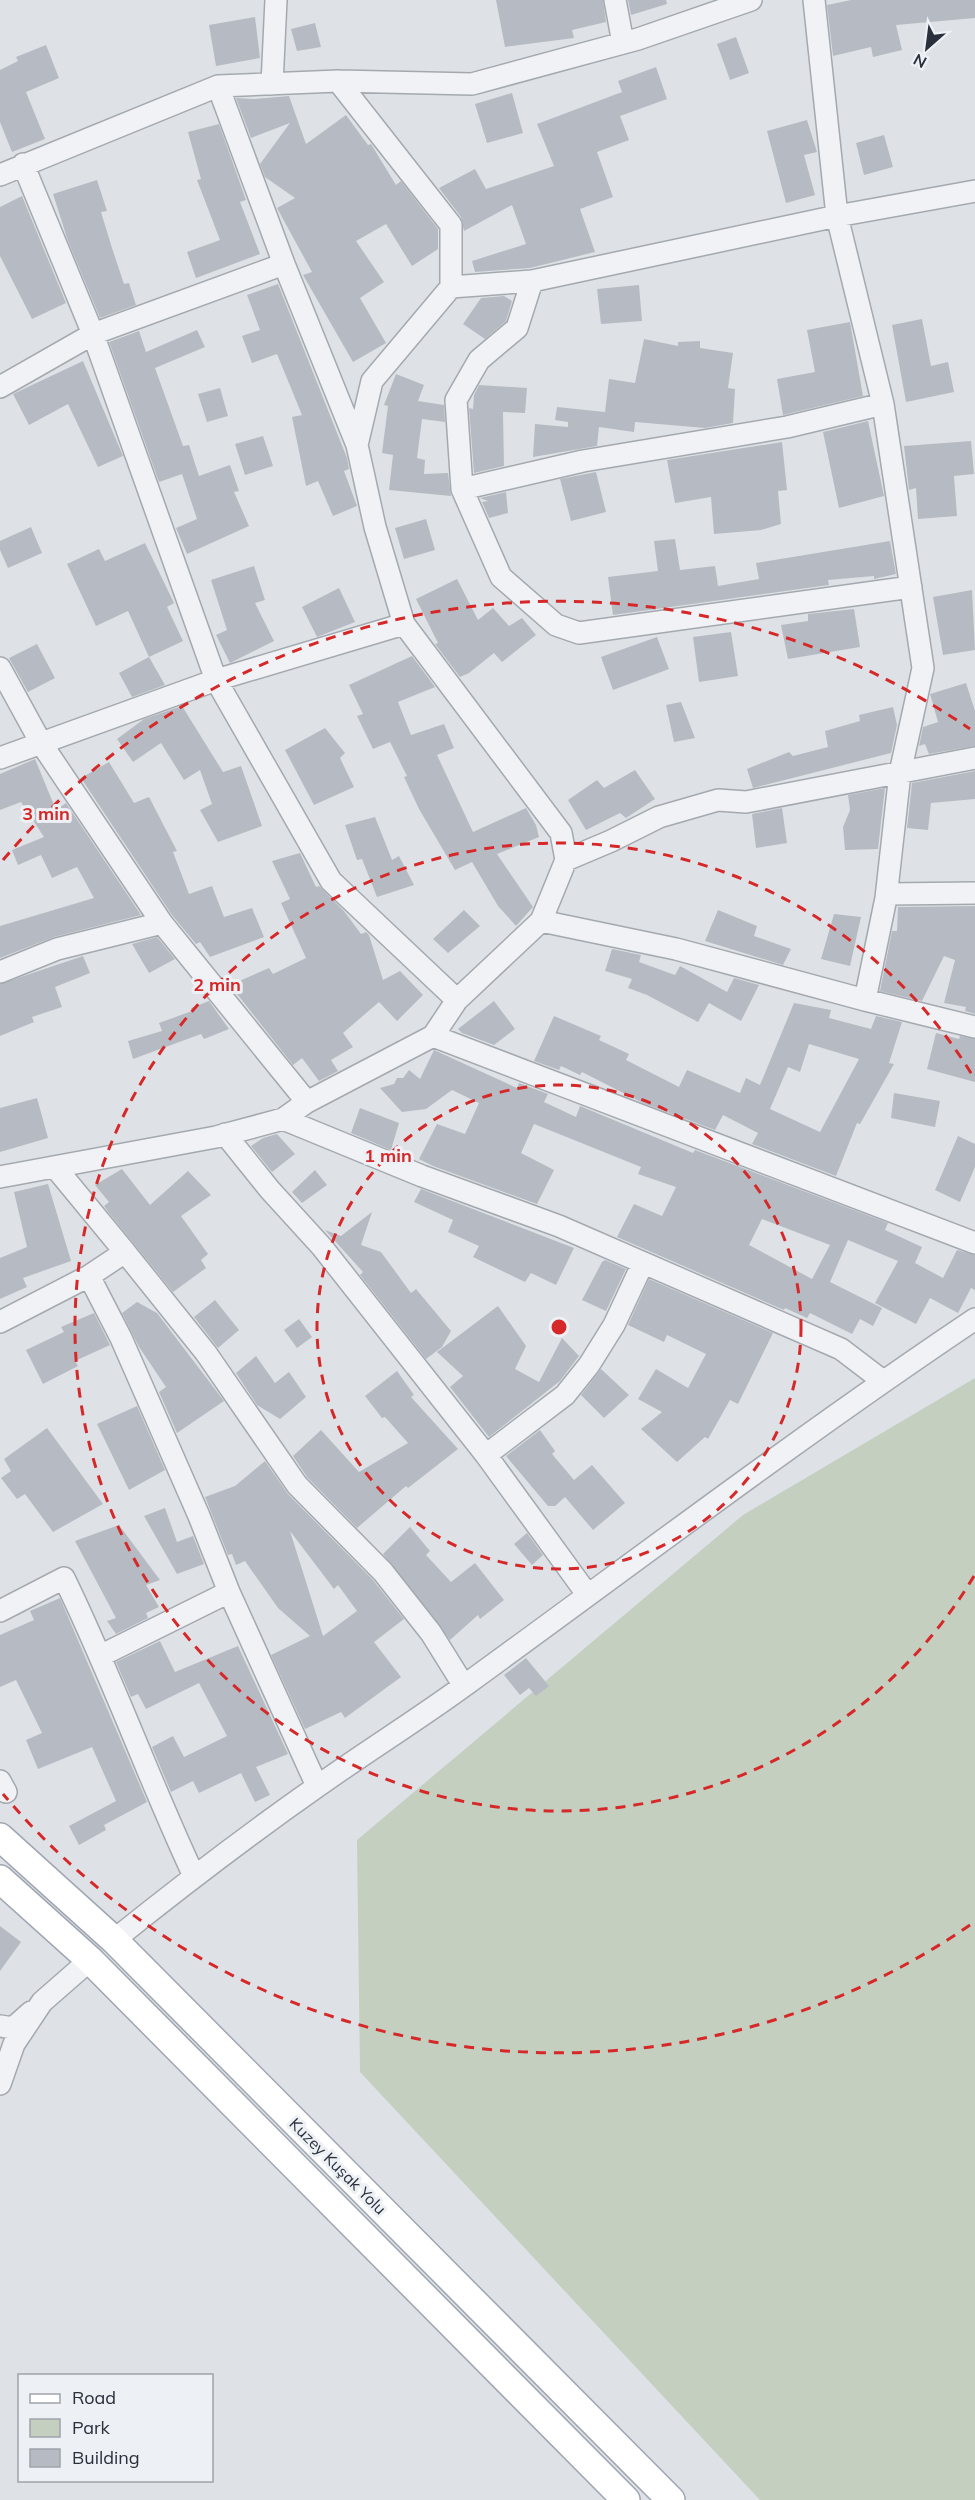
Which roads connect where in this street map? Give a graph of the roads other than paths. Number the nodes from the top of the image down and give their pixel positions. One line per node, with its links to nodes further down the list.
1 (276, 0): 7 (street)
2 (615, 0): 5 (street)
3 (751, 0): 5 (street)
4 (814, 0): 11 (street)
5 (623, 43): 6 (street)
6 (338, 81): 7 (street); 14 (street)
7 (272, 84): 8 (street)
8 (218, 86): 9 (street); 12 (street)
9 (8, 167): 15 (street)
10 (975, 191): 11 (street)
11 (837, 216): 13 (street); 17 (street)
12 (284, 264): 15 (street); 18 (street)
13 (532, 281): 14 (street); 19 (street)
14 (451, 287): 18 (street)
15 (93, 334): 16 (street); 23 (street)
16 (0, 387)
17 (883, 404): 19 (street); 20 (street)
18 (357, 445): 21 (street)
19 (462, 489): 20 (street)
20 (911, 586): 27 (street)
21 (404, 624): 23 (street); 28 (street)
22 (0, 668): 24 (street)
23 (216, 680): 24 (street); 34 (street)
24 (41, 743): 25 (street); 32 (street)
25 (0, 758)
26 (975, 758): 27 (street)
27 (900, 773): 28 (street); 30 (street)
28 (566, 860): 31 (street)
29 (975, 893): 30 (street)
30 (887, 894): 35 (street)
31 (541, 921): 34 (street); 35 (street)
32 (162, 923): 33 (street); 38 (street)
33 (0, 972)
34 (457, 1000): 37 (street)
35 (865, 1000): 36 (street)
36 (975, 1027)
37 (434, 1036): 38 (street); 43 (street)
38 (307, 1102): 39 (street)
39 (284, 1119): 40 (street); 45 (street)
40 (225, 1134): 41 (street); 50 (street)
41 (55, 1167): 42 (street); 44 (street)
42 (0, 1177)
43 (975, 1243)
44 (125, 1252): 46 (street); 55 (street)
45 (643, 1263): 49 (street); 50 (street)
46 (89, 1276): 48 (street); 51 (street)
47 (975, 1320): 49 (street)
48 (0, 1322)
49 (883, 1381): 52 (street)
50 (486, 1455): 52 (street)
51 (229, 1592): 54 (street); 56 (street)
52 (587, 1594): 55 (street)
53 (0, 1611): 54 (street)
54 (102, 1655): 58 (street)
55 (464, 1686): 56 (street)
56 (317, 1786): 58 (street)
57 (0, 1838): 60 (main road, Kuzey Kuşak Yolu)
58 (194, 1876): 60 (street)
59 (0, 1879): 61 (main road, Kuzey Kuşak Yolu)
60 (114, 1940): 67 (main road, Kuzey Kuşak Yolu)
61 (90, 1960): 62 (street); 66 (main road, Kuzey Kuşak Yolu)
62 (42, 2002): 63 (street); 64 (street)
63 (0, 2026)
64 (7, 2038): 65 (street)
65 (0, 2084)
66 (626, 2500)
67 (671, 2500)

